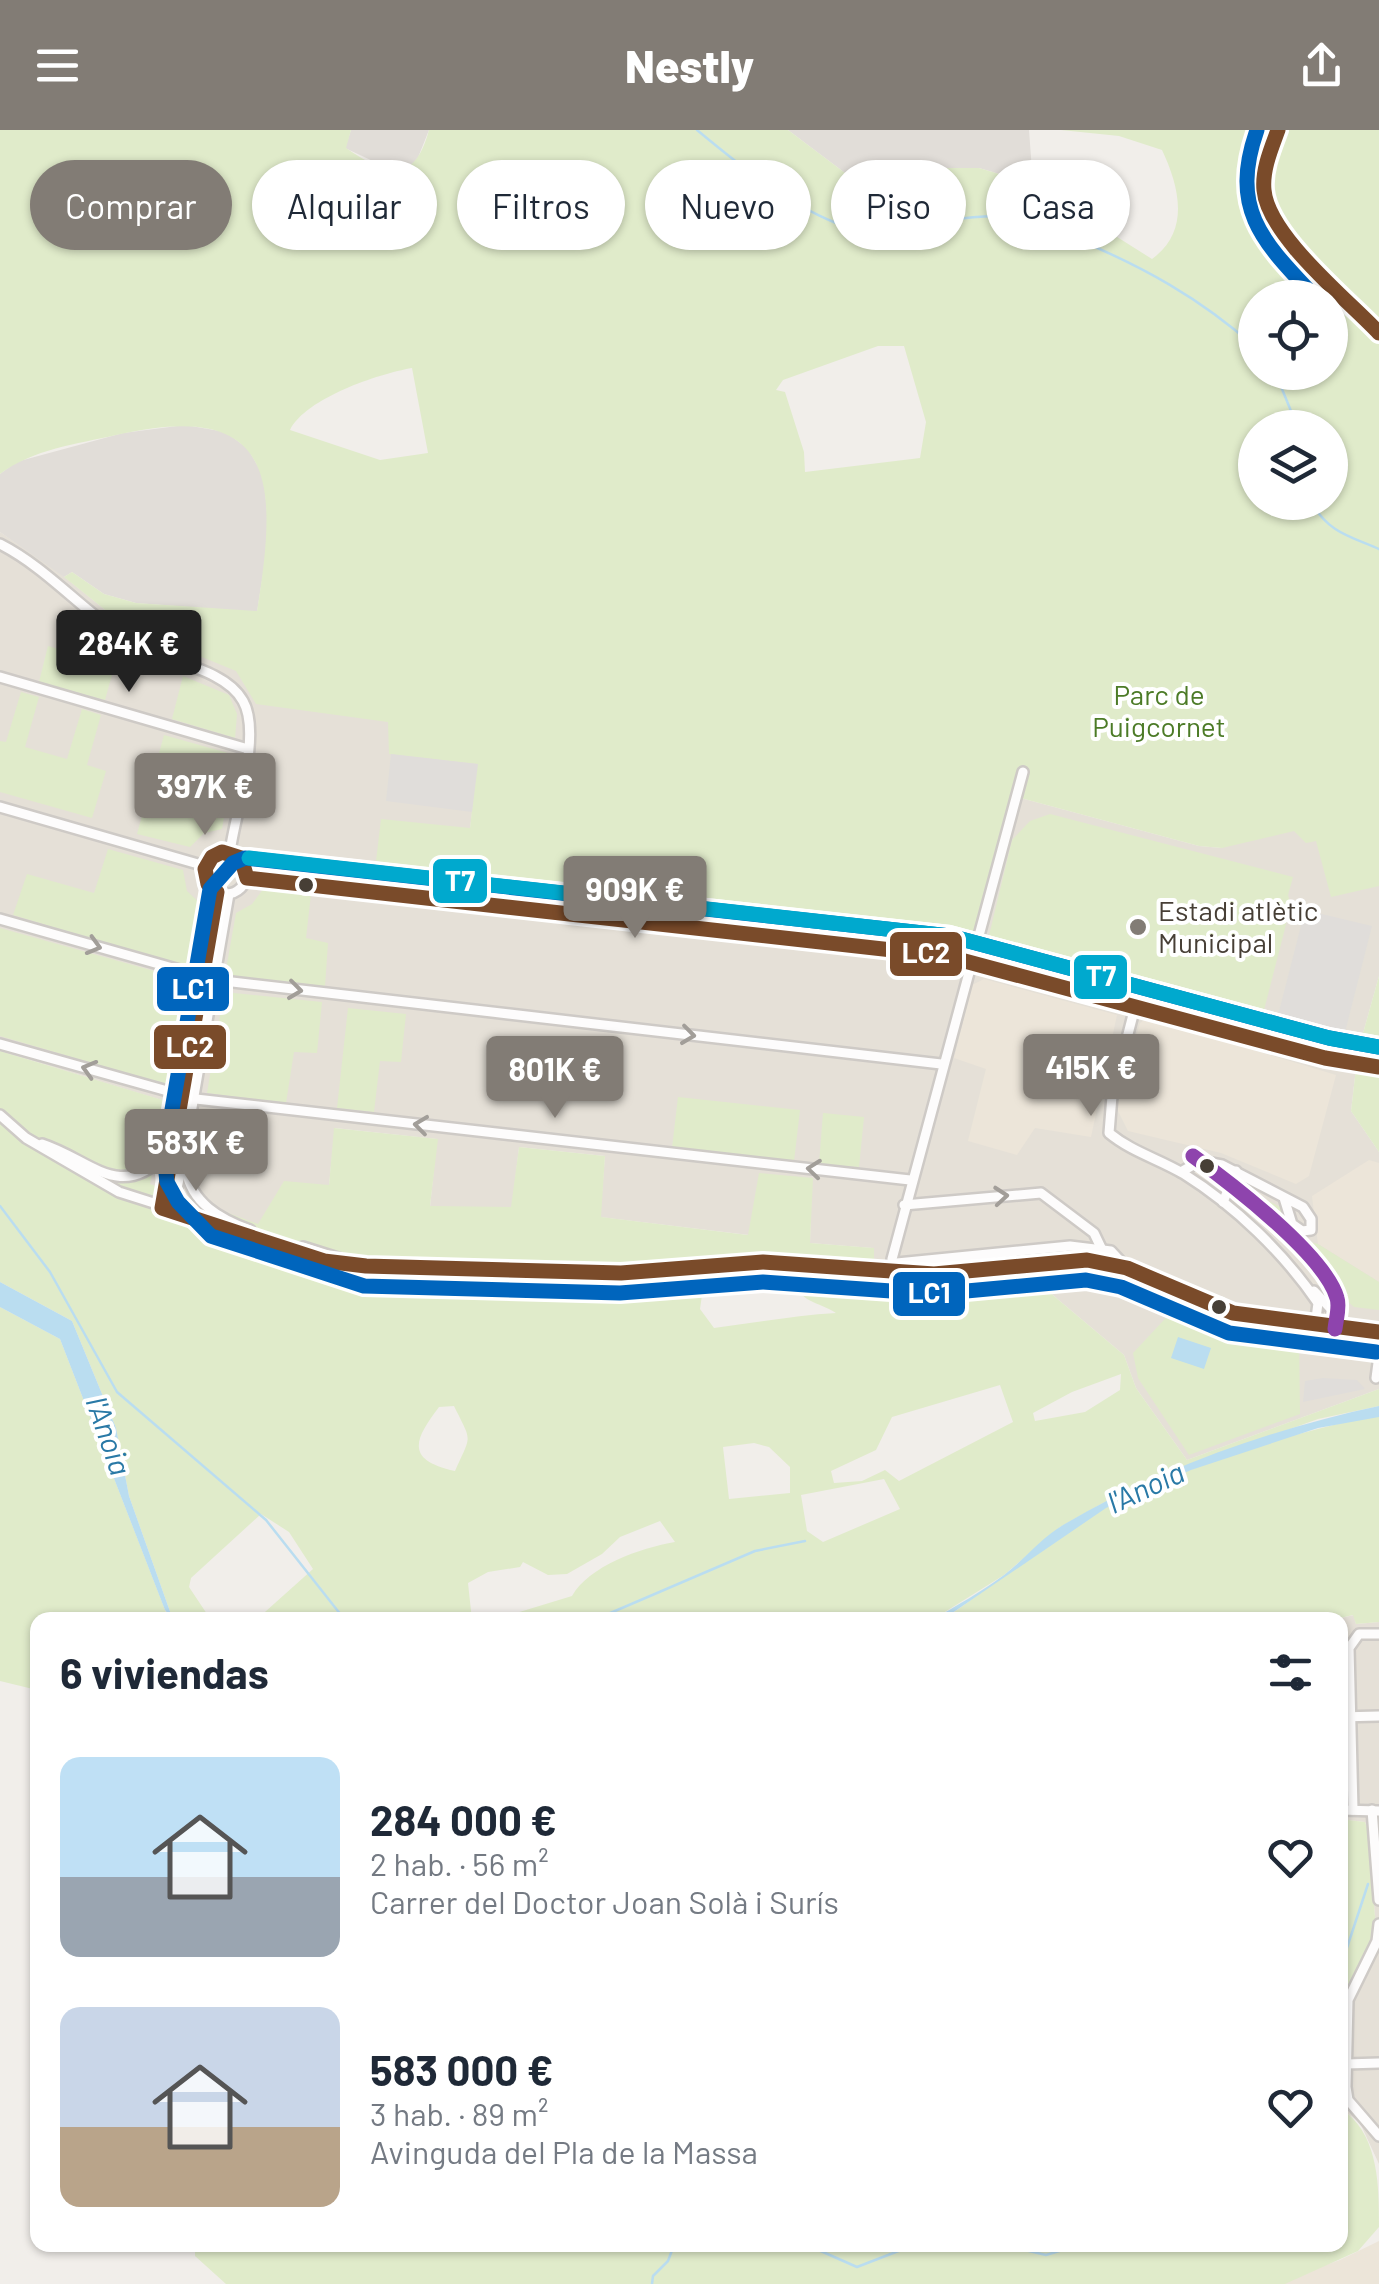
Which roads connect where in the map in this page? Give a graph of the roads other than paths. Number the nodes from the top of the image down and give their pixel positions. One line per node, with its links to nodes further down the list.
1 (1278, 130): 2 (street)
2 (1379, 333)
3 (0, 544): 5 (street)
4 (0, 678): 5 (street)
5 (248, 749): 8 (street)
6 (1023, 772): 14 (street)
7 (0, 807): 9 (street)
8 (230, 852): 9 (street); 10 (street)
9 (206, 866): 11 (street)
10 (247, 878): 12 (street); 14 (street)
11 (217, 892): 12 (street); 15 (street)
12 (230, 894): 16 (street)
13 (0, 919): 15 (street, one-way to 15)
14 (969, 961): 17 (street); 19 (street)
15 (199, 977): 16 (street); 21 (street)
16 (214, 980): 19 (street, one-way to 19); 22 (street)
17 (1135, 1007): 20 (street); 28 (street)
18 (0, 1044): 21 (street, one-way to 18)
19 (941, 1064): 29 (street)
20 (1379, 1067)
21 (178, 1094): 22 (street); 25 (street)
22 (196, 1098): 26 (street); 29 (street, one-way to 22)
23 (0, 1115): 24 (street)
24 (26, 1138): 25 (street); 33 (street)
25 (168, 1153): 33 (street)
26 (184, 1156): 33 (street); 37 (street)
27 (1236, 1171): 28 (street); 30 (street); 31 (street)
28 (1181, 1172): 31 (street)
29 (910, 1180): 32 (street)
30 (1284, 1198)
31 (1223, 1202): 41 (street)
32 (904, 1205): 34 (street, one-way to 34); 35 (street)
33 (162, 1208): 37 (street)
34 (1104, 1250): 35 (street); 36 (street); 38 (street)
35 (894, 1261): 39 (street); 40 (street)
36 (1102, 1262): 38 (street); 40 (street)
37 (366, 1266): 39 (street)
38 (1127, 1268): 42 (street)
39 (882, 1274): 40 (street)
40 (898, 1274)
41 (1304, 1284): 42 (street); 43 (street)
42 (1315, 1326): 43 (street)
43 (1350, 1328): 44 (street)
44 (1379, 1332)
45 (1379, 1355): 46 (street)
46 (1376, 1378)
47 (1379, 1634): 48 (street)
48 (1348, 1654)
49 (1379, 1716): 50 (street)
50 (1348, 1717)
51 (1348, 1777): 53 (street)
52 (1348, 1810): 53 (street)
53 (1353, 1810): 54 (street)
54 (1376, 1810): 55 (street)
55 (1378, 1856): 56 (street)
56 (1379, 1900)
57 (1379, 1924): 58 (street)
58 (1348, 2000)
59 (1379, 2063): 60 (street)
60 (1348, 2064)
61 (1348, 2100): 62 (street)
62 (1379, 2136)

